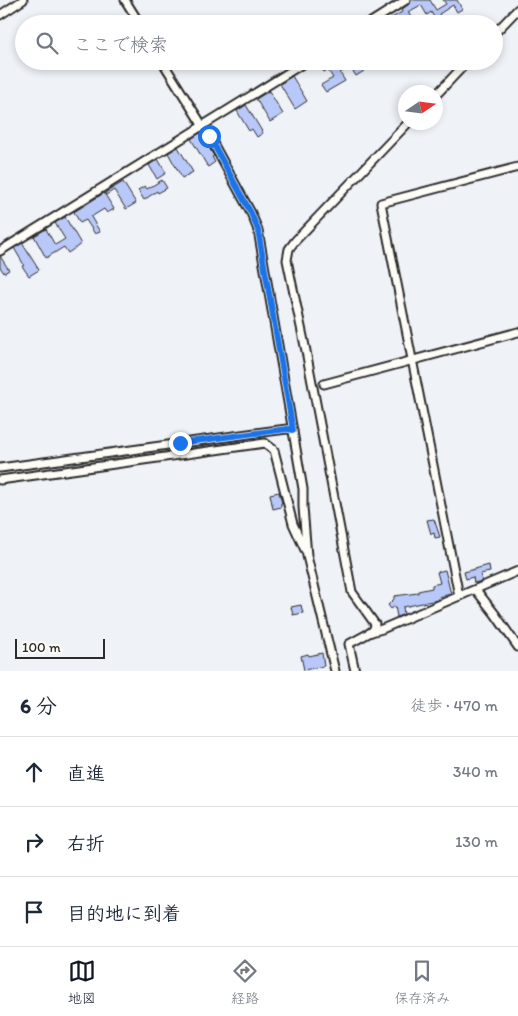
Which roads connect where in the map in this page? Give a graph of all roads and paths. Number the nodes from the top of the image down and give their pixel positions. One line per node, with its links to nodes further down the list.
1 (23, 0): 5 (street)
2 (126, 0): 6 (street)
3 (406, 0): 7 (street)
4 (518, 10): 8 (street)
5 (0, 15)
6 (135, 15)
7 (382, 15)
8 (503, 25)
9 (168, 70): 13 (street)
10 (293, 70): 13 (street)
11 (459, 70): 12 (street)
12 (443, 87)
13 (206, 124): 16 (street); 20 (street)
14 (401, 130): 27 (street)
15 (518, 167): 18 (street)
16 (0, 251)
17 (518, 332): 18 (street)
18 (411, 361): 19 (street); 26 (street)
19 (324, 384)
20 (293, 430): 21 (street); 23 (street)
21 (0, 468)
22 (0, 480): 23 (street)
23 (307, 556): 29 (street)
24 (518, 571): 25 (street)
25 (476, 590): 26 (street); 28 (street)
26 (459, 596): 27 (street)
27 (371, 632): 30 (street)
28 (518, 647)
29 (335, 671)
30 (355, 671)

